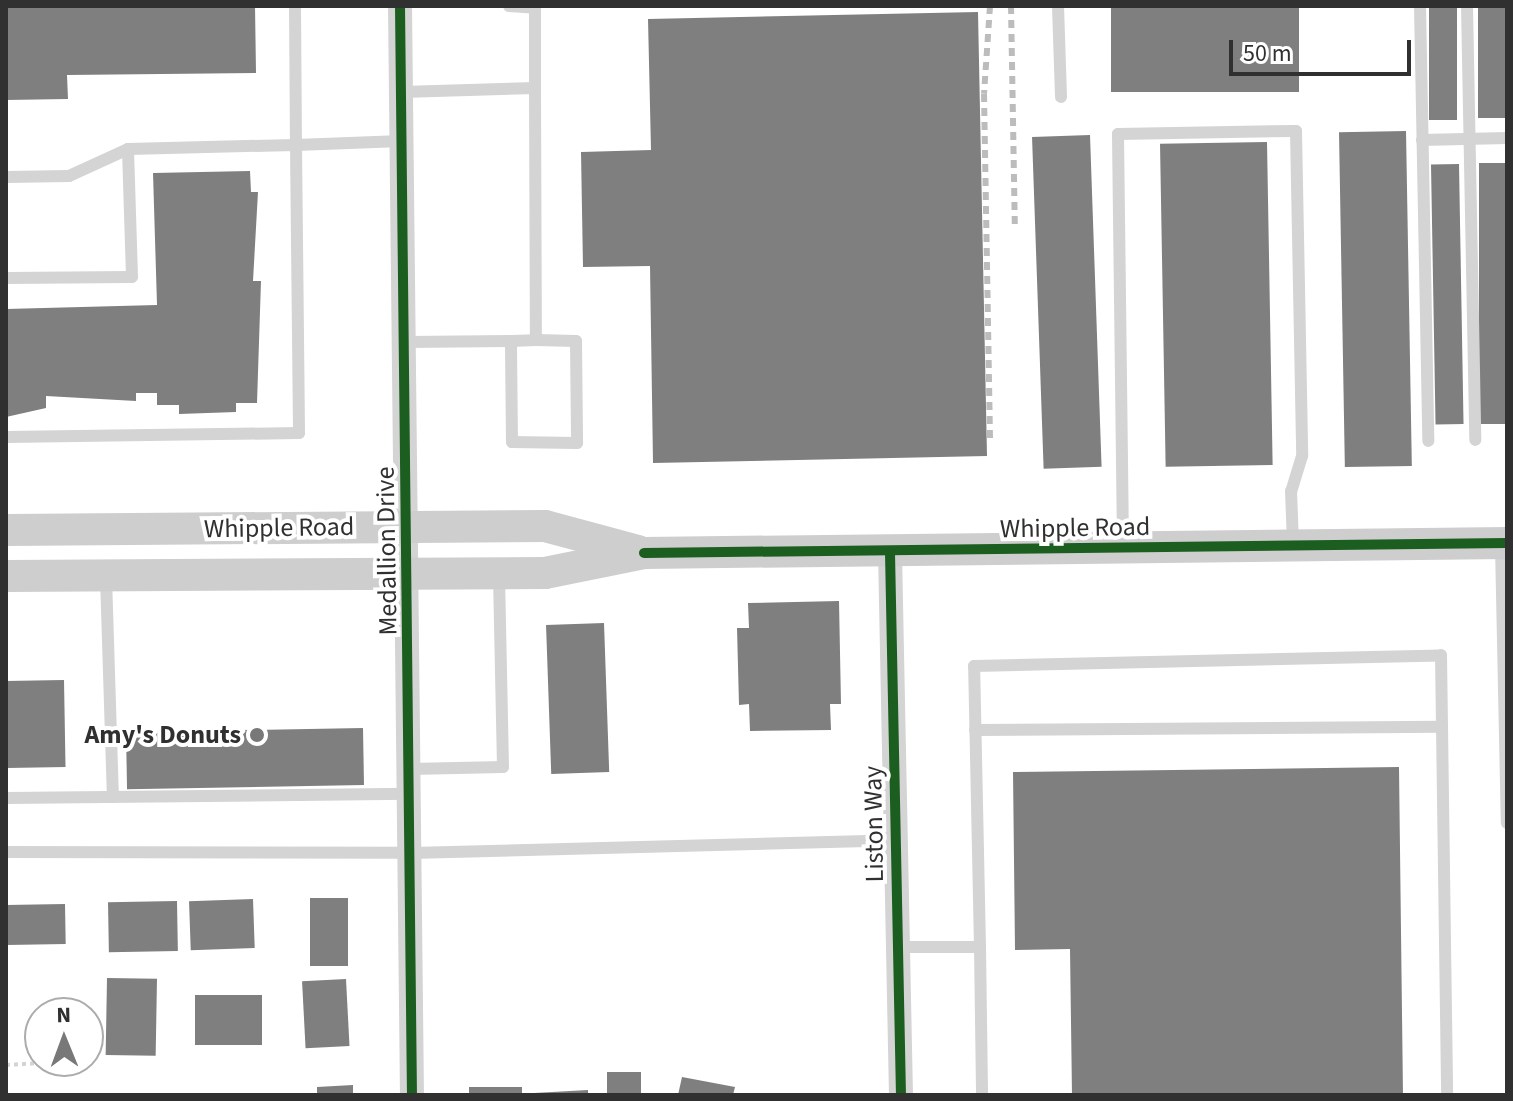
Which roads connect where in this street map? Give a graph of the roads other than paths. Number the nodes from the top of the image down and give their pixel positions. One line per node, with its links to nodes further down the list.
1 (295, 6): 14 (lane)
2 (400, 6): 8 (street, Medallion Drive)
3 (509, 6): 7 (lane)
4 (1058, 6): 9 (lane)
5 (1420, 6): 12 (lane)
6 (1467, 6): 11 (lane)
7 (535, 88): 8 (lane); 18 (lane)
8 (402, 92): 13 (street, Medallion Drive)
9 (1061, 97)
10 (1507, 138): 11 (lane)
11 (1471, 139): 12 (lane); 22 (lane)
12 (1422, 140): 23 (lane)
13 (402, 141): 14 (lane); 20 (street, Medallion Drive)
14 (296, 145): 15 (lane); 21 (lane)
15 (128, 149): 16 (lane); 17 (lane)
16 (6, 177)
17 (6, 278)
18 (536, 340): 19 (lane); 19 (lane)
19 (511, 341): 20 (lane)
20 (406, 342): 24 (street, Medallion Drive)
21 (6, 437)
22 (1475, 440)
23 (1428, 441)
24 (409, 526): 25 (main road, Whipple Road); 29 (main road, Whipple Road); 31 (street, Medallion Drive)
25 (6, 530)
26 (1504, 543): 27 (main road, Whipple Road); 41 (lane)
27 (1293, 546): 28 (main road, Whipple Road); 28 (lane)
28 (1123, 549): 30 (main road, Whipple Road)
29 (644, 553): 30 (main road, Whipple Road); 32 (main road, Whipple Road)
30 (890, 553): 42 (street, Liston Way)
31 (410, 572): 32 (main road, Whipple Road); 34 (main road, Whipple Road); 37 (street, Medallion Drive)
32 (499, 573): 37 (lane)
33 (6, 576): 34 (main road, Whipple Road)
34 (106, 577): 39 (lane)
35 (1442, 727): 36 (lane); 36 (lane); 50 (lane)
36 (975, 730): 46 (lane)
37 (410, 769): 38 (street, Medallion Drive)
38 (410, 794): 39 (lane); 44 (street, Medallion Drive)
39 (113, 797): 40 (lane)
40 (6, 798)
41 (1507, 823)
42 (896, 840): 44 (lane); 45 (street, Liston Way)
43 (6, 852): 44 (lane)
44 (411, 853): 47 (street, Medallion Drive)
45 (898, 947): 46 (lane); 48 (street, Liston Way)
46 (980, 947): 49 (lane)
47 (412, 1095)
48 (901, 1095)
49 (982, 1095)
50 (1447, 1095)

